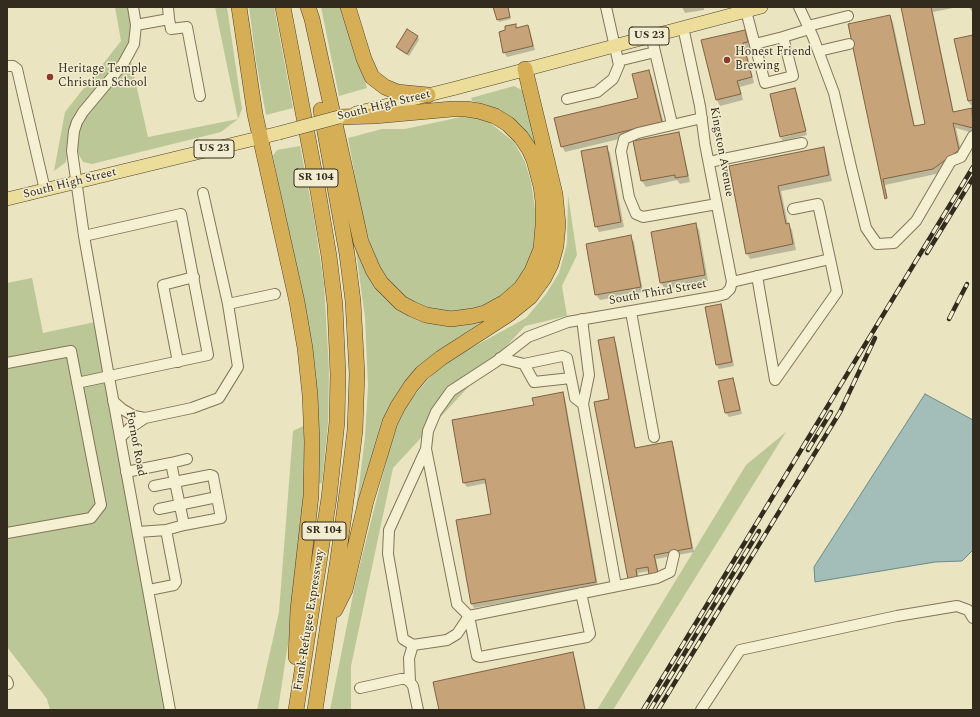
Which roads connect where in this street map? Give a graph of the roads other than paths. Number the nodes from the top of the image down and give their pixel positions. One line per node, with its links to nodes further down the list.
1 (133, 7): 14 (street, Fornof Road)
2 (168, 7): 13 (street)
3 (240, 7): 35 (highway)
4 (283, 7): 89 (highway, Frank-Refugee Expressway / SR 104)
5 (302, 7): 84 (highway, Frank-Refugee Expressway / SR 104)
6 (308, 7): 30 (highway)
7 (348, 7): 27 (highway)
8 (606, 7): 21 (street)
9 (761, 7): 11 (main road, South High Street / US 23)
10 (799, 7): 16 (street)
11 (746, 11): 15 (main road, South High Street / US 23); 19 (street)
12 (848, 16): 16 (street)
13 (170, 19): 14 (street); 28 (street)
14 (136, 25): 38 (street, Fornof Road)
15 (683, 27): 17 (main road, South High Street / US 23); 32 (street, Kingston Avenue)
16 (809, 28): 18 (street); 22 (street)
17 (651, 35): 21 (main road, South High Street / US 23); 23 (street)
18 (783, 37): 19 (street); 19 (street)
19 (755, 44)
20 (849, 44): 22 (street)
21 (614, 45): 24 (street); 26 (main road, South High Street / US 23)
22 (818, 51): 34 (street)
23 (655, 52): 24 (street); 33 (street)
24 (618, 61): 29 (street)
25 (7, 66): 39 (street)
26 (525, 69): 27 (main road, South High Street / US 23); 84 (highway)
27 (428, 94): 30 (main road, South High Street / US 23)
28 (200, 96)
29 (567, 99)
30 (373, 112): 31 (highway)
31 (338, 117): 35 (main road, South High Street / US 23, bridge)
32 (702, 118): 33 (street); 37 (street, Kingston Avenue)
33 (672, 124): 42 (street)
34 (973, 136)
35 (261, 138): 38 (main road, South High Street / US 23); 89 (highway)
36 (802, 143): 37 (street)
37 (709, 162): 42 (street, Kingston Avenue)
38 (76, 182): 39 (main road, South High Street / US 23); 44 (street, Fornof Road)
39 (45, 190): 41 (main road, South High Street / US 23)
40 (203, 193): 50 (street)
41 (7, 200)
42 (717, 204): 48 (street, Kingston Avenue)
43 (793, 209): 45 (street)
44 (84, 236): 47 (street); 57 (street, Fornof Road)
45 (830, 260): 46 (street); 46 (street)
46 (757, 276): 48 (street)
47 (194, 277): 54 (street); 54 (street)
48 (732, 282): 51 (street, South Third Street)
49 (275, 294): 50 (street)
50 (228, 304): 62 (street)
51 (631, 312): 52 (street, South Third Street); 63 (street)
52 (582, 320): 53 (street, South Third Street); 61 (street)
53 (500, 358): 56 (street); 65 (street, South Third Street)
54 (178, 362): 57 (street)
55 (7, 363): 59 (street)
56 (524, 364): 58 (street); 58 (street)
57 (109, 377): 59 (street); 60 (street, Fornof Road)
58 (571, 378): 61 (street)
59 (77, 383): 77 (street)
60 (113, 401): 62 (street); 64 (street, Fornof Road)
61 (583, 404): 79 (street)
62 (145, 418): 64 (street)
63 (654, 437)
64 (120, 438): 68 (street, Fornof Road)
65 (426, 449): 82 (street); 85 (street)
66 (187, 460): 67 (street)
67 (171, 462): 68 (street); 69 (street)
68 (126, 472): 76 (street, Fornof Road)
69 (175, 482): 70 (street); 71 (street); 72 (street)
70 (154, 486)
71 (217, 497): 72 (street); 74 (street)
72 (180, 505): 73 (street); 74 (street)
73 (159, 509)
74 (184, 525): 75 (street)
75 (166, 530): 76 (street); 80 (street)
76 (138, 532): 80 (street, Fornof Road)
77 (7, 533)
78 (674, 555): 79 (street)
79 (616, 586): 81 (street)
80 (149, 590): 88 (street, Fornof Road)
81 (581, 593): 82 (street); 82 (street)
82 (469, 616): 85 (street)
83 (973, 618): 92 (street)
84 (328, 626): 90 (highway, Frank-Refugee Expressway / SR 104)
85 (413, 645): 86 (street)
86 (406, 680): 87 (street); 91 (street)
87 (360, 688)
88 (170, 710)
89 (295, 710)
90 (315, 710)
91 (418, 710)
92 (701, 710)

